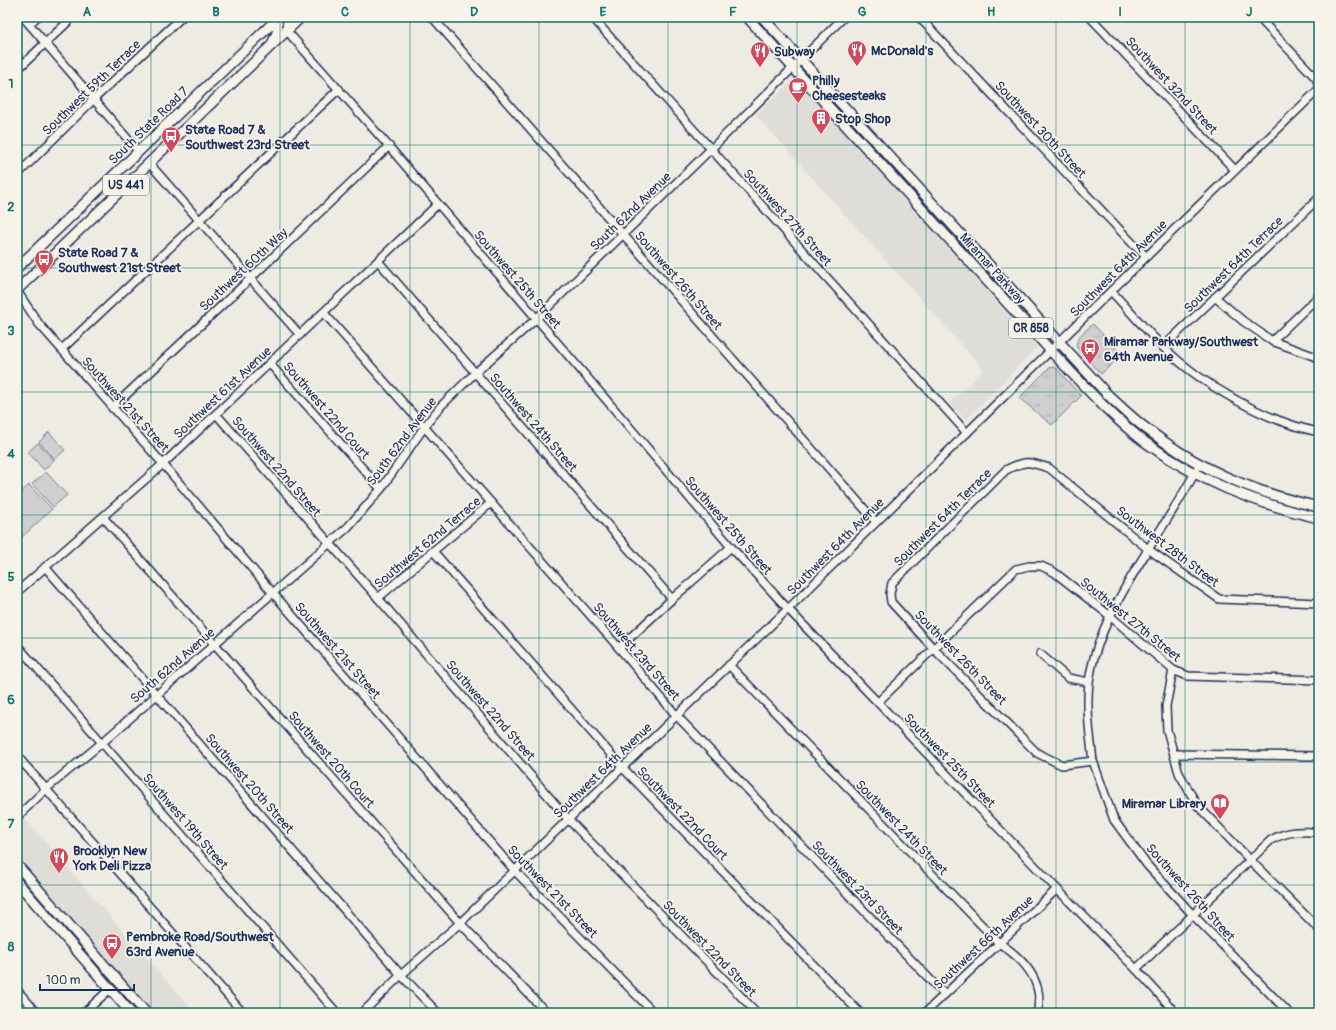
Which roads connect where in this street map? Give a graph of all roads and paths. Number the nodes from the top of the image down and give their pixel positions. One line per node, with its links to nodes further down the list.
1 (23, 17): 16 (street)
2 (37, 17): 16 (street)
3 (73, 17): 18 (street)
4 (182, 17): 26 (street, Southwest 59th Terrace)
5 (288, 17): 17 (main road)
6 (301, 17): 17 (main road, US 441)
7 (432, 17): 37 (street, Southwest 26th Street)
8 (592, 17): 28 (street, Southwest 27th Street)
9 (747, 17): 21 (main road, Miramar Parkway / CR 858)
10 (762, 17): 20 (main road, Miramar Parkway / CR 858)
11 (844, 17): 20 (street, South 62nd Avenue)
12 (920, 17): 39 (street, Southwest 30th Street)
13 (1090, 17): 31 (street, Southwest 32nd Street)
14 (1258, 17): 23 (street)
15 (277, 18): 19 (main road); 29 (main road, South State Road 7 / US 441)
16 (29, 24): 18 (street)
17 (287, 31): 19 (main road, US 441); 24 (street, Southwest 25th Street)
18 (46, 43): 22 (street); 26 (street)
19 (271, 46): 30 (main road, US 441)
20 (801, 59): 21 (street, South 62nd Avenue); 38 (main road, Miramar Parkway / CR 858)
21 (792, 67): 28 (street, South 62nd Avenue); 35 (main road, Miramar Parkway / CR 858)
22 (17, 70)
23 (1319, 85)
24 (339, 89): 27 (street, Southwest 25th Street); 36 (street)
25 (1319, 89): 31 (street, Southwest 64th Avenue)
26 (94, 99): 29 (street); 32 (street, Southwest 59th Terrace)
27 (389, 146): 34 (street, Southwest 25th Street); 43 (street, Southwest 60th Way)
28 (711, 149): 37 (street, South 62nd Avenue); 63 (street, Southwest 27th Street)
29 (139, 152): 41 (main road, South State Road 7 / US 441)
30 (149, 163): 36 (street); 45 (main road, US 441)
31 (1236, 170): 39 (street, Southwest 64th Avenue)
32 (17, 175)
33 (1319, 198): 47 (street, Southwest 64th Terrace)
34 (438, 204): 40 (street, Southwest 61st Avenue); 49 (street, Southwest 25th Street)
35 (931, 219): 38 (main road); 55 (main road, Miramar Parkway / CR 858)
36 (200, 220): 43 (street); 54 (street)
37 (623, 234): 49 (street, South 62nd Avenue); 73 (street, Southwest 26th Street)
38 (969, 243): 52 (main road, Miramar Parkway / CR 858)
39 (1146, 256): 44 (street, Southwest 64th Avenue)
40 (378, 261): 48 (street, Southwest 61st Avenue); 58 (street, Southwest 24th Street)
41 (19, 266): 42 (main road)
42 (17, 277)
43 (250, 279): 50 (street); 59 (street, Southwest 60th Way)
44 (1111, 290): 52 (street, Southwest 64th Avenue); 53 (street)
45 (17, 291): 54 (street, Southwest 21st Street)
46 (1319, 296): 51 (street)
47 (1215, 297): 51 (street); 53 (street, Southwest 64th Terrace)
48 (324, 313): 50 (street, Southwest 61st Avenue); 61 (street, Southwest 23rd Street)
49 (536, 319): 58 (street, South 62nd Avenue); 75 (street, Southwest 25th Street)
50 (300, 335): 57 (street, Southwest 61st Avenue)
51 (1272, 340): 56 (street)
52 (1060, 342): 55 (street, Southwest 64th Avenue); 66 (main road, Miramar Parkway / CR 858)
53 (1162, 346): 62 (street)
54 (62, 349): 59 (street, Southwest 21st Street)
55 (1051, 350): 63 (street, Southwest 64th Avenue); 67 (main road, Miramar Parkway / CR 858)
56 (1319, 358)
57 (270, 364): 60 (street, Southwest 61st Avenue); 68 (street, Southwest 22nd Court)
58 (474, 373): 61 (street, South 62nd Avenue); 83 (street, Southwest 24th Street)
59 (112, 408): 65 (street, Southwest 21st Street)
60 (216, 414): 65 (street, Southwest 61st Avenue); 74 (street, Southwest 22nd Street)
61 (425, 426): 68 (street, South 62nd Avenue); 69 (street, Southwest 23rd Street)
62 (1319, 432)
63 (967, 433): 73 (street, Southwest 64th Avenue)
64 (1020, 463): 76 (street, Southwest 28th Street); 81 (street, Southwest 64th Terrace)
65 (163, 464): 71 (street, Southwest 61st Avenue); 80 (street, Southwest 21st Street)
66 (1200, 464): 67 (street); 70 (main road, Miramar Parkway / CR 858)
67 (1195, 474): 72 (main road, Miramar Parkway / CR 858); 76 (street)
68 (381, 489): 74 (street, South 62nd Avenue)
69 (492, 503): 77 (street, Southwest 62nd Terrace); 89 (street, Southwest 23rd Street)
70 (1319, 507)
71 (103, 517): 78 (street, Southwest 61st Avenue); 87 (street, Southwest 20th Court)
72 (1319, 518)
73 (876, 522): 85 (street, Southwest 64th Avenue)
74 (329, 544): 80 (street, South 62nd Avenue); 82 (street, Southwest 22nd Street)
75 (731, 547): 83 (street); 85 (street, Southwest 25th Street)
76 (1148, 549): 84 (street, Southwest 28th Street); 86 (street)
77 (433, 551): 82 (street, Southwest 62nd Terrace); 104 (street, Southwest 22nd Court)
78 (45, 567): 79 (street, Southwest 61st Avenue); 96 (street, Southwest 20th Street)
79 (17, 592)
80 (272, 592): 87 (street, South 62nd Avenue); 111 (street, Southwest 21st Street)
81 (890, 594): 90 (street, Southwest 26th Street)
82 (378, 598): 107 (street, Southwest 22nd Street)
83 (672, 599): 89 (street)
84 (1319, 602)
85 (788, 610): 92 (street, Southwest 64th Avenue); 97 (street, Southwest 25th Street)
86 (1109, 615): 90 (street, Southwest 27th Street); 93 (street, Southwest 27th Street); 95 (street)
87 (214, 644): 96 (street, South 62nd Avenue); 115 (street, Southwest 20th Court)
88 (17, 645): 99 (street, Southwest 19th Street)
89 (619, 648): 98 (street, Southwest 23rd Street)
90 (934, 649): 97 (street); 103 (street, Southwest 26th Street)
91 (1040, 654): 95 (street)
92 (729, 665): 98 (street, Southwest 64th Avenue); 117 (street, Southwest 24th Street)
93 (1173, 670): 94 (street, Southwest 27th Street); 100 (street)
94 (1319, 680)
95 (1089, 682): 103 (street)
96 (157, 695): 99 (street, South 62nd Avenue); 119 (street, Southwest 20th Street)
97 (878, 702): 113 (street, Southwest 25th Street)
98 (676, 716): 104 (street, Southwest 64th Avenue); 122 (street, Southwest 23rd Street)
99 (103, 742): 105 (street, South 62nd Avenue); 129 (street, Southwest 19th Street)
100 (1174, 754): 102 (street); 109 (street)
101 (17, 756): 105 (street)
102 (1319, 756)
103 (1093, 761): 114 (street, Southwest 26th Street)
104 (622, 767): 107 (street, Southwest 64th Avenue); 135 (street, Southwest 22nd Court)
105 (46, 790): 106 (street, South 62nd Avenue); 128 (street)
106 (17, 816)
107 (568, 819): 111 (street, Southwest 64th Avenue); 134 (street, Southwest 22nd Street)
108 (1319, 832): 109 (street)
109 (1250, 860): 114 (street); 116 (street)
110 (17, 865): 127 (main road)
111 (515, 871): 115 (street, Southwest 64th Avenue); 133 (street, Southwest 21st Street)
112 (17, 882): 120 (main road)
113 (1057, 889): 117 (street, Southwest 66th Avenue); 118 (street, Southwest 25th Street)
114 (1193, 915): 118 (street); 139 (street, Southwest 26th Street)
115 (460, 924): 119 (street, Southwest 64th Avenue); 132 (street, Southwest 20th Court)
116 (1319, 929)
117 (999, 943): 122 (street, Southwest 66th Avenue); 137 (street, Southwest 24th Street)
118 (1136, 969): 138 (street, Southwest 25th Street)
119 (401, 975): 130 (street, Southwest 64th Avenue); 131 (street, Southwest 20th Street)
120 (110, 989): 124 (street); 125 (main road); 126 (main road)
121 (17, 990): 123 (street)
122 (944, 994): 136 (street, Southwest 66th Avenue)
123 (37, 1013)
124 (84, 1013)
125 (131, 1013)
126 (141, 1013)
127 (146, 1013)
128 (243, 1013)
129 (337, 1013)
130 (362, 1013)
131 (438, 1013)
132 (547, 1013)
133 (654, 1013)
134 (757, 1013)
135 (860, 1013)
136 (925, 1013)
137 (1038, 1013)
138 (1176, 1013)
139 (1289, 1013)

